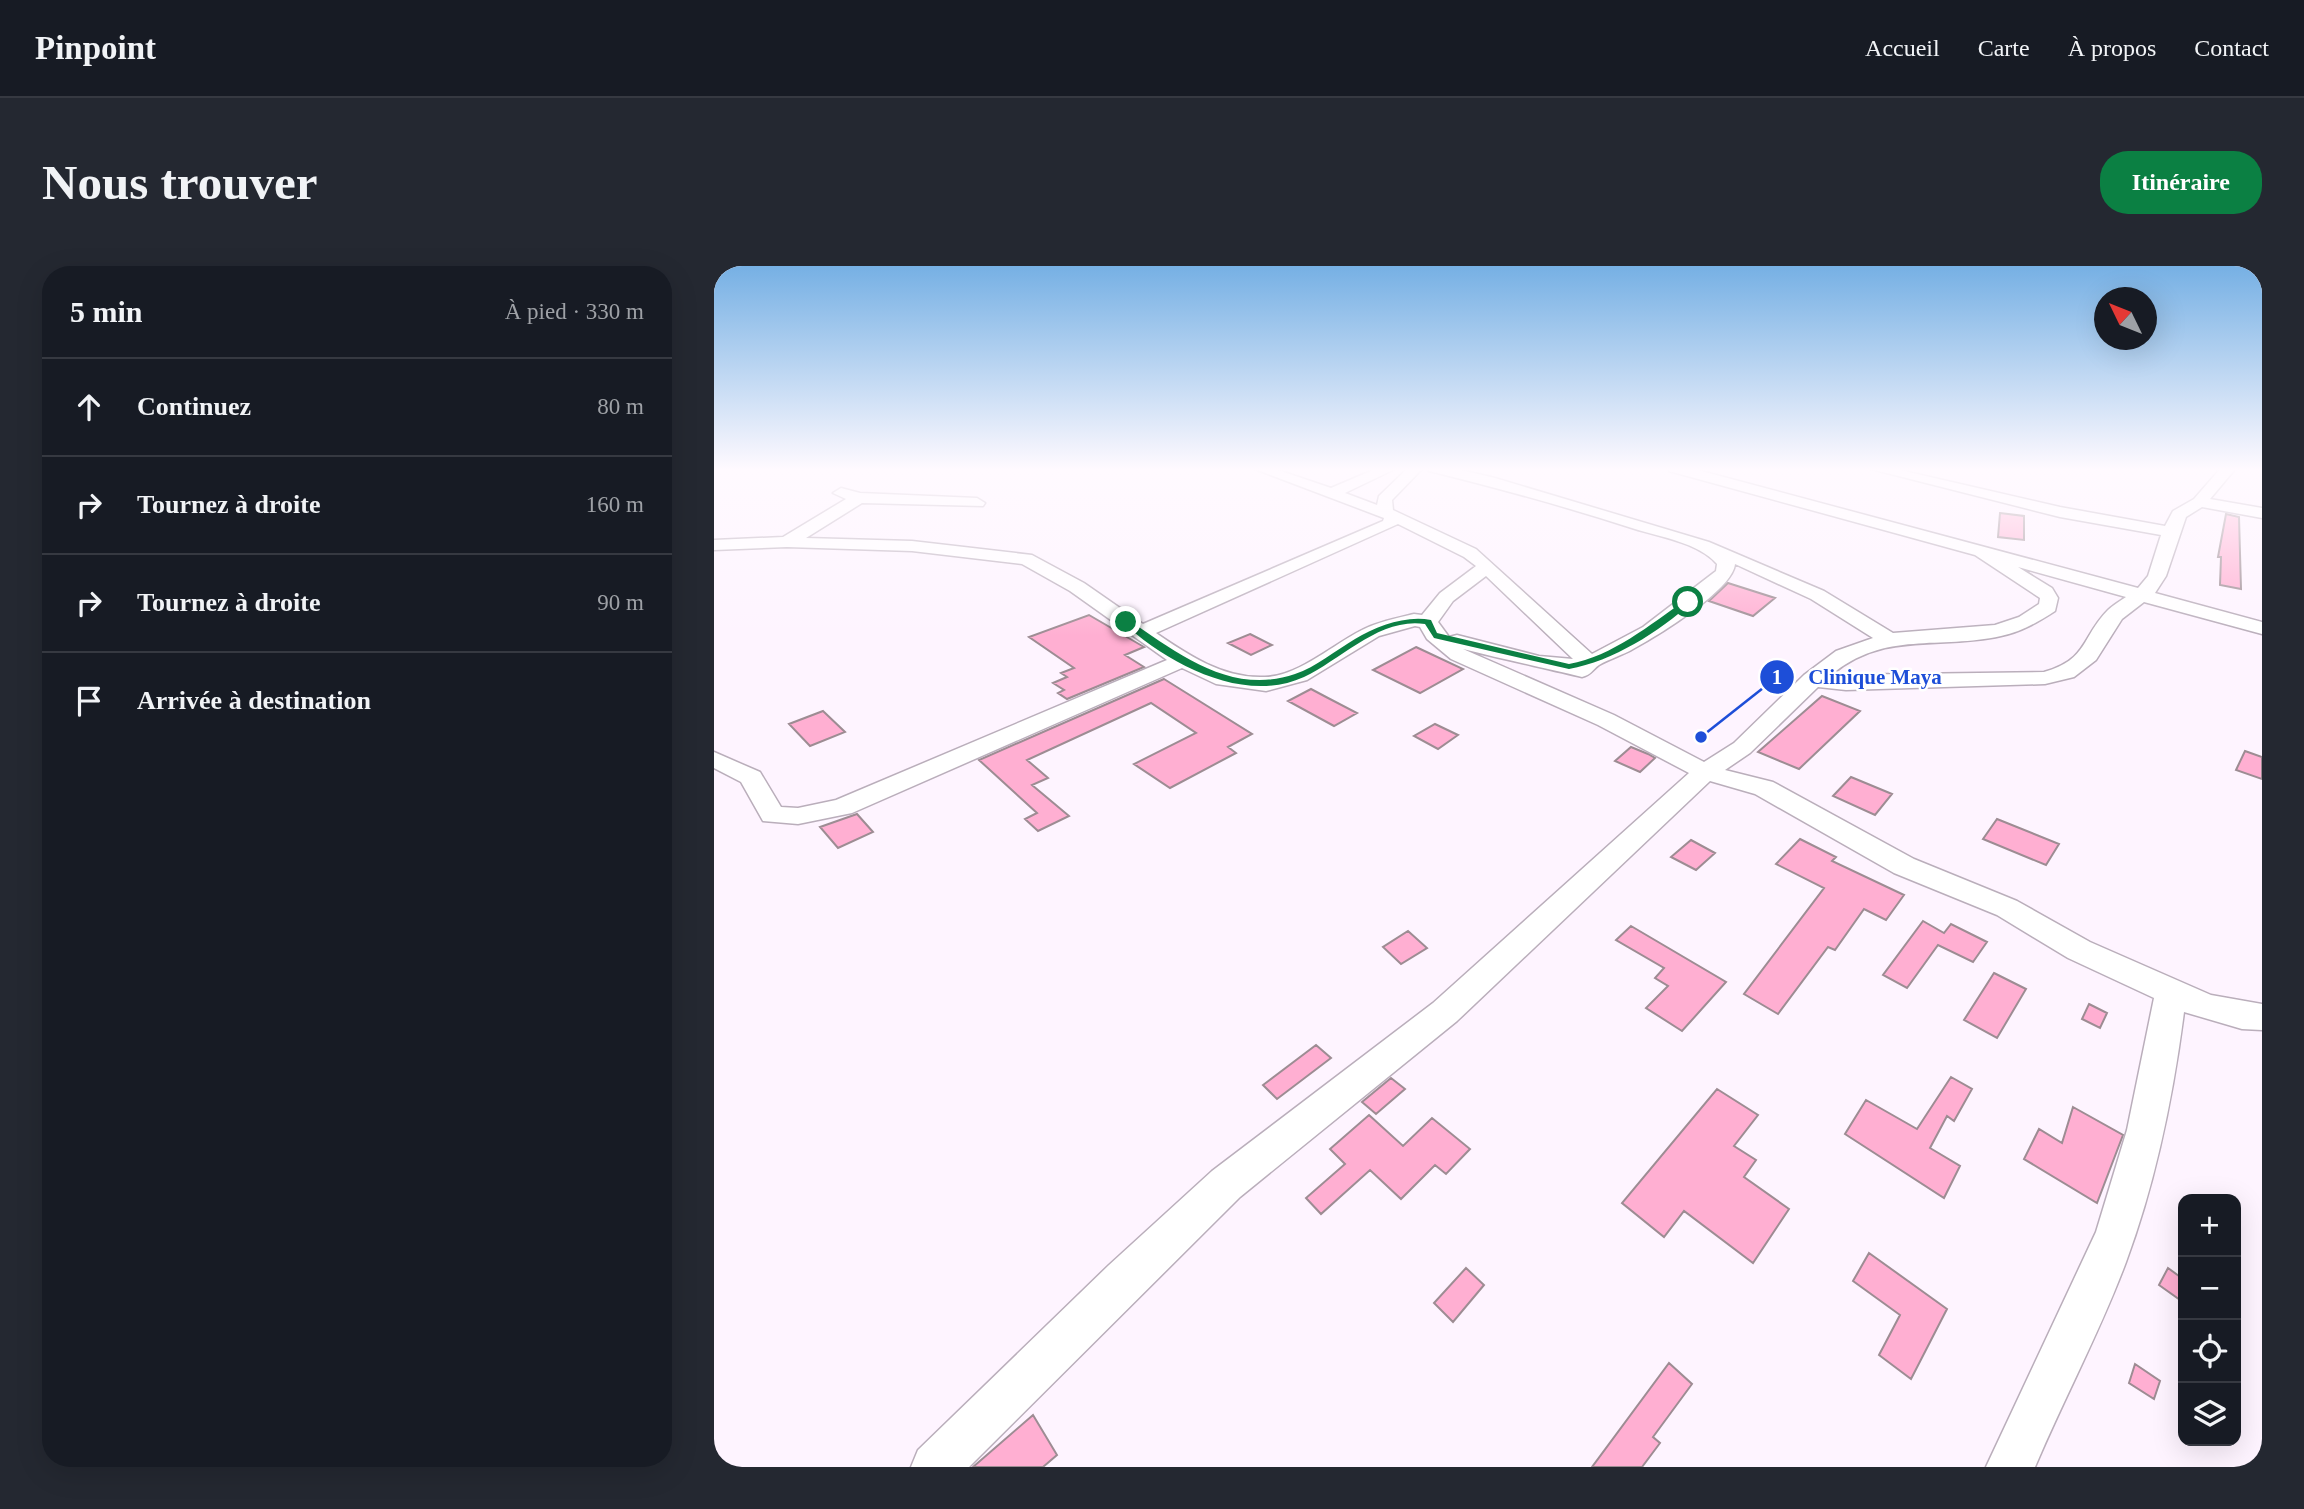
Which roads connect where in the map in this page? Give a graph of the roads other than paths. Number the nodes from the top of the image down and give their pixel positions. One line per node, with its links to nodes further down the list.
1 (817, 524): 9 (street)
2 (1390, 524): 17 (street)
3 (1409, 524): 13 (street)
4 (1630, 524): 11 (street)
5 (1881, 524): 12 (street)
6 (2123, 524): 8 (street)
7 (2174, 524): 8 (street)
8 (2169, 533): 14 (street)
9 (788, 542): 10 (street); 17 (street)
10 (714, 545)
11 (1716, 551): 18 (street); 20 (street)
12 (1980, 551): 14 (street); 18 (street)
13 (1486, 566): 15 (street); 20 (street)
14 (2141, 596): 16 (street); 21 (street)
15 (1431, 628): 19 (street); 20 (street); 22 (street)
16 (2262, 628)
17 (1143, 632): 19 (street)
18 (1889, 639): 21 (street)
19 (1183, 661): 23 (street)
20 (1590, 663): 22 (street)
21 (1812, 680): 24 (street)
22 (1557, 698): 24 (street)
23 (714, 759)
24 (1705, 772): 25 (street); 27 (street)
25 (2171, 992): 26 (street); 28 (street)
26 (2262, 1017)
27 (935, 1467)
28 (2010, 1467)

